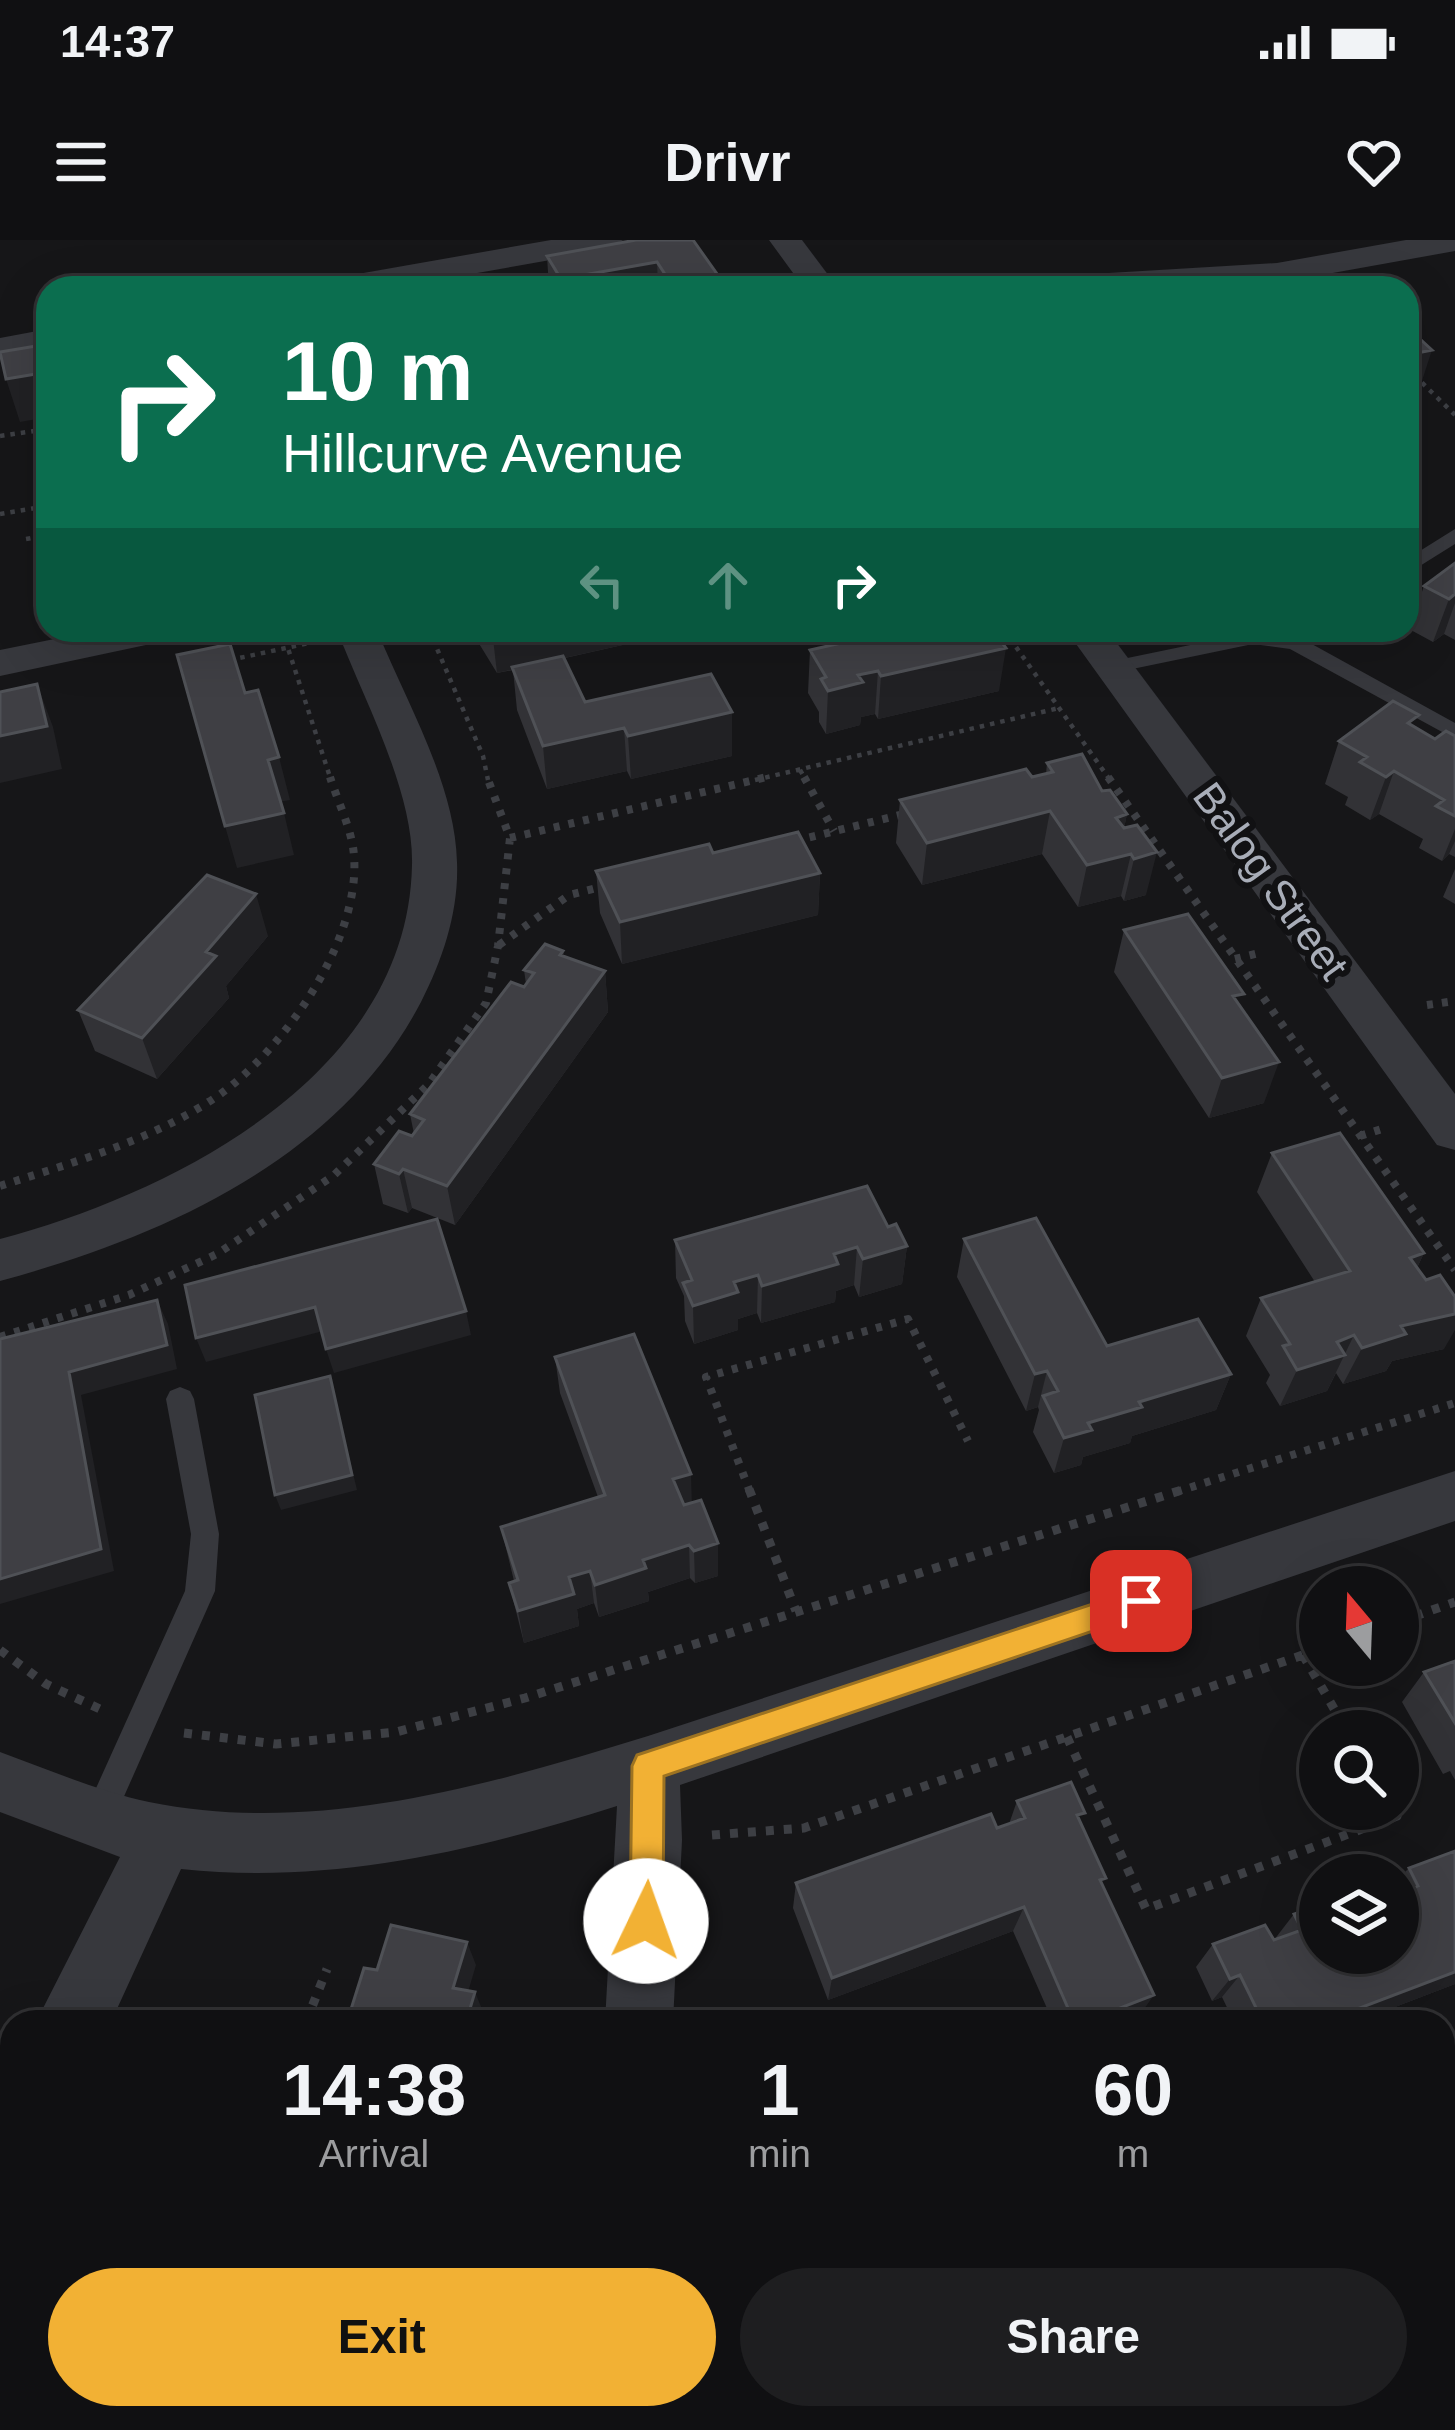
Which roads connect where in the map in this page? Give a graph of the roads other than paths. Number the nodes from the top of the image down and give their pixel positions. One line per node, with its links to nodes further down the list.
1 (608, 240): 4 (street)
2 (784, 240): 5 (street)
3 (1455, 241): 6 (street)
4 (463, 276)
5 (812, 276)
6 (1227, 276)
7 (36, 341): 8 (street)
8 (0, 348)
9 (1455, 536): 10 (lane)
10 (1419, 560)
11 (104, 642): 17 (street)
12 (361, 642): 21 (street)
13 (1095, 642): 18 (street, Balog Street)
14 (1233, 642): 18 (lane)
15 (1286, 642): 16 (lane)
16 (1295, 643): 19 (lane)
17 (0, 664)
18 (1113, 667): 20 (street, Balog Street)
19 (1455, 732)
20 (1455, 1131)
21 (0, 1260)
22 (180, 1399): 26 (lane)
23 (1455, 1496): 24 (street)
24 (648, 1766): 27 (street); 29 (street)
25 (0, 1782): 26 (street)
26 (99, 1817): 27 (street)
27 (163, 1836): 28 (street)
28 (81, 2010)
29 (640, 2010)

